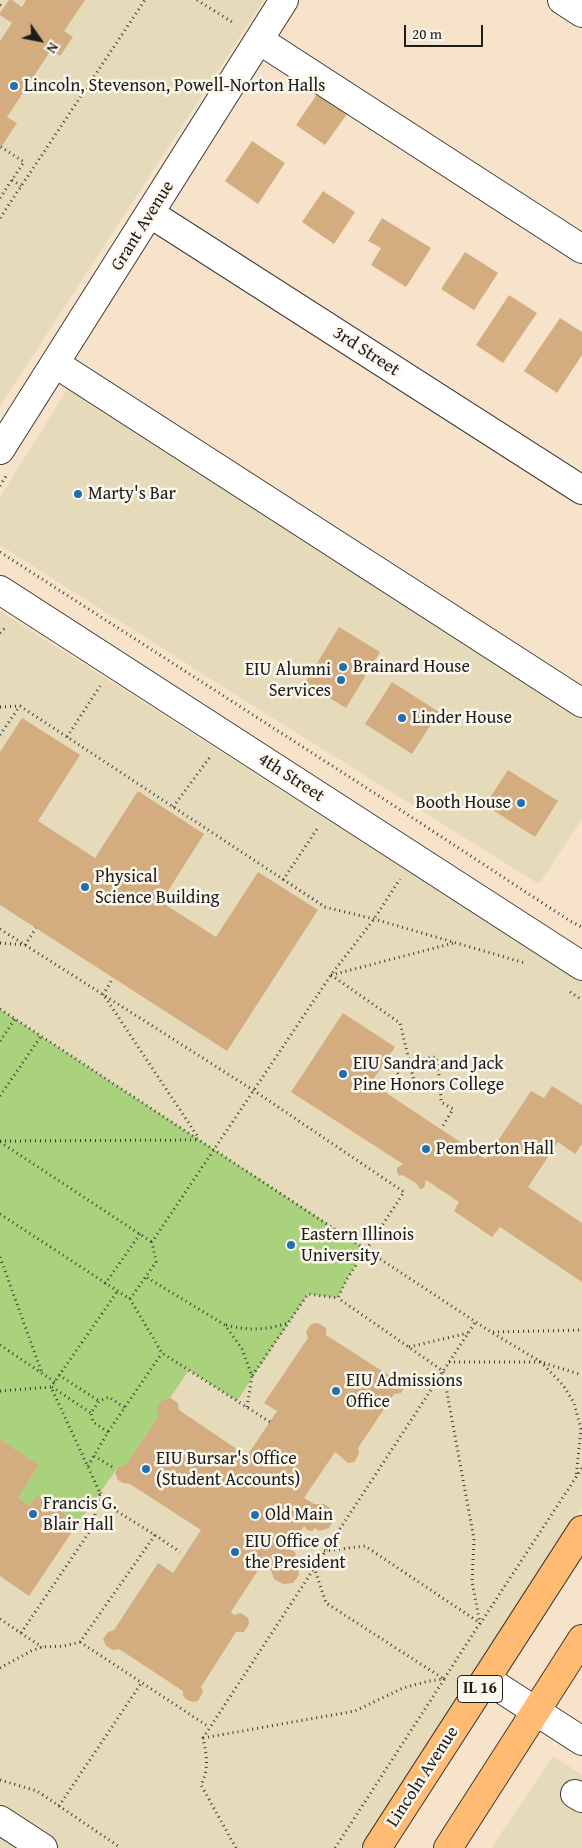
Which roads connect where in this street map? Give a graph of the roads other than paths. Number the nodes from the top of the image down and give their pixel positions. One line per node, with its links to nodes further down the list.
1 (284, 0): 4 (street, Grant Avenue)
2 (562, 0): 3 (street)
3 (582, 13)
4 (259, 40): 5 (street, Grant Avenue); 6 (street)
5 (151, 214): 7 (street, Grant Avenue); 9 (street, 3rd Street)
6 (582, 249)
7 (56, 364): 8 (street, Grant Avenue); 11 (street)
8 (0, 450)
9 (582, 490)
10 (0, 590): 12 (street, 4th Street)
11 (582, 703)
12 (582, 966)
13 (582, 1530): 15 (main road, Lincoln Avenue / IL 16)
14 (582, 1639): 16 (main road)
15 (486, 1679): 16 (street); 20 (main road, Lincoln Avenue / IL 16)
16 (537, 1711): 17 (street); 21 (main road)
17 (582, 1741)
18 (0, 1820): 19 (street)
19 (43, 1848)
20 (377, 1848)
21 (448, 1848)

